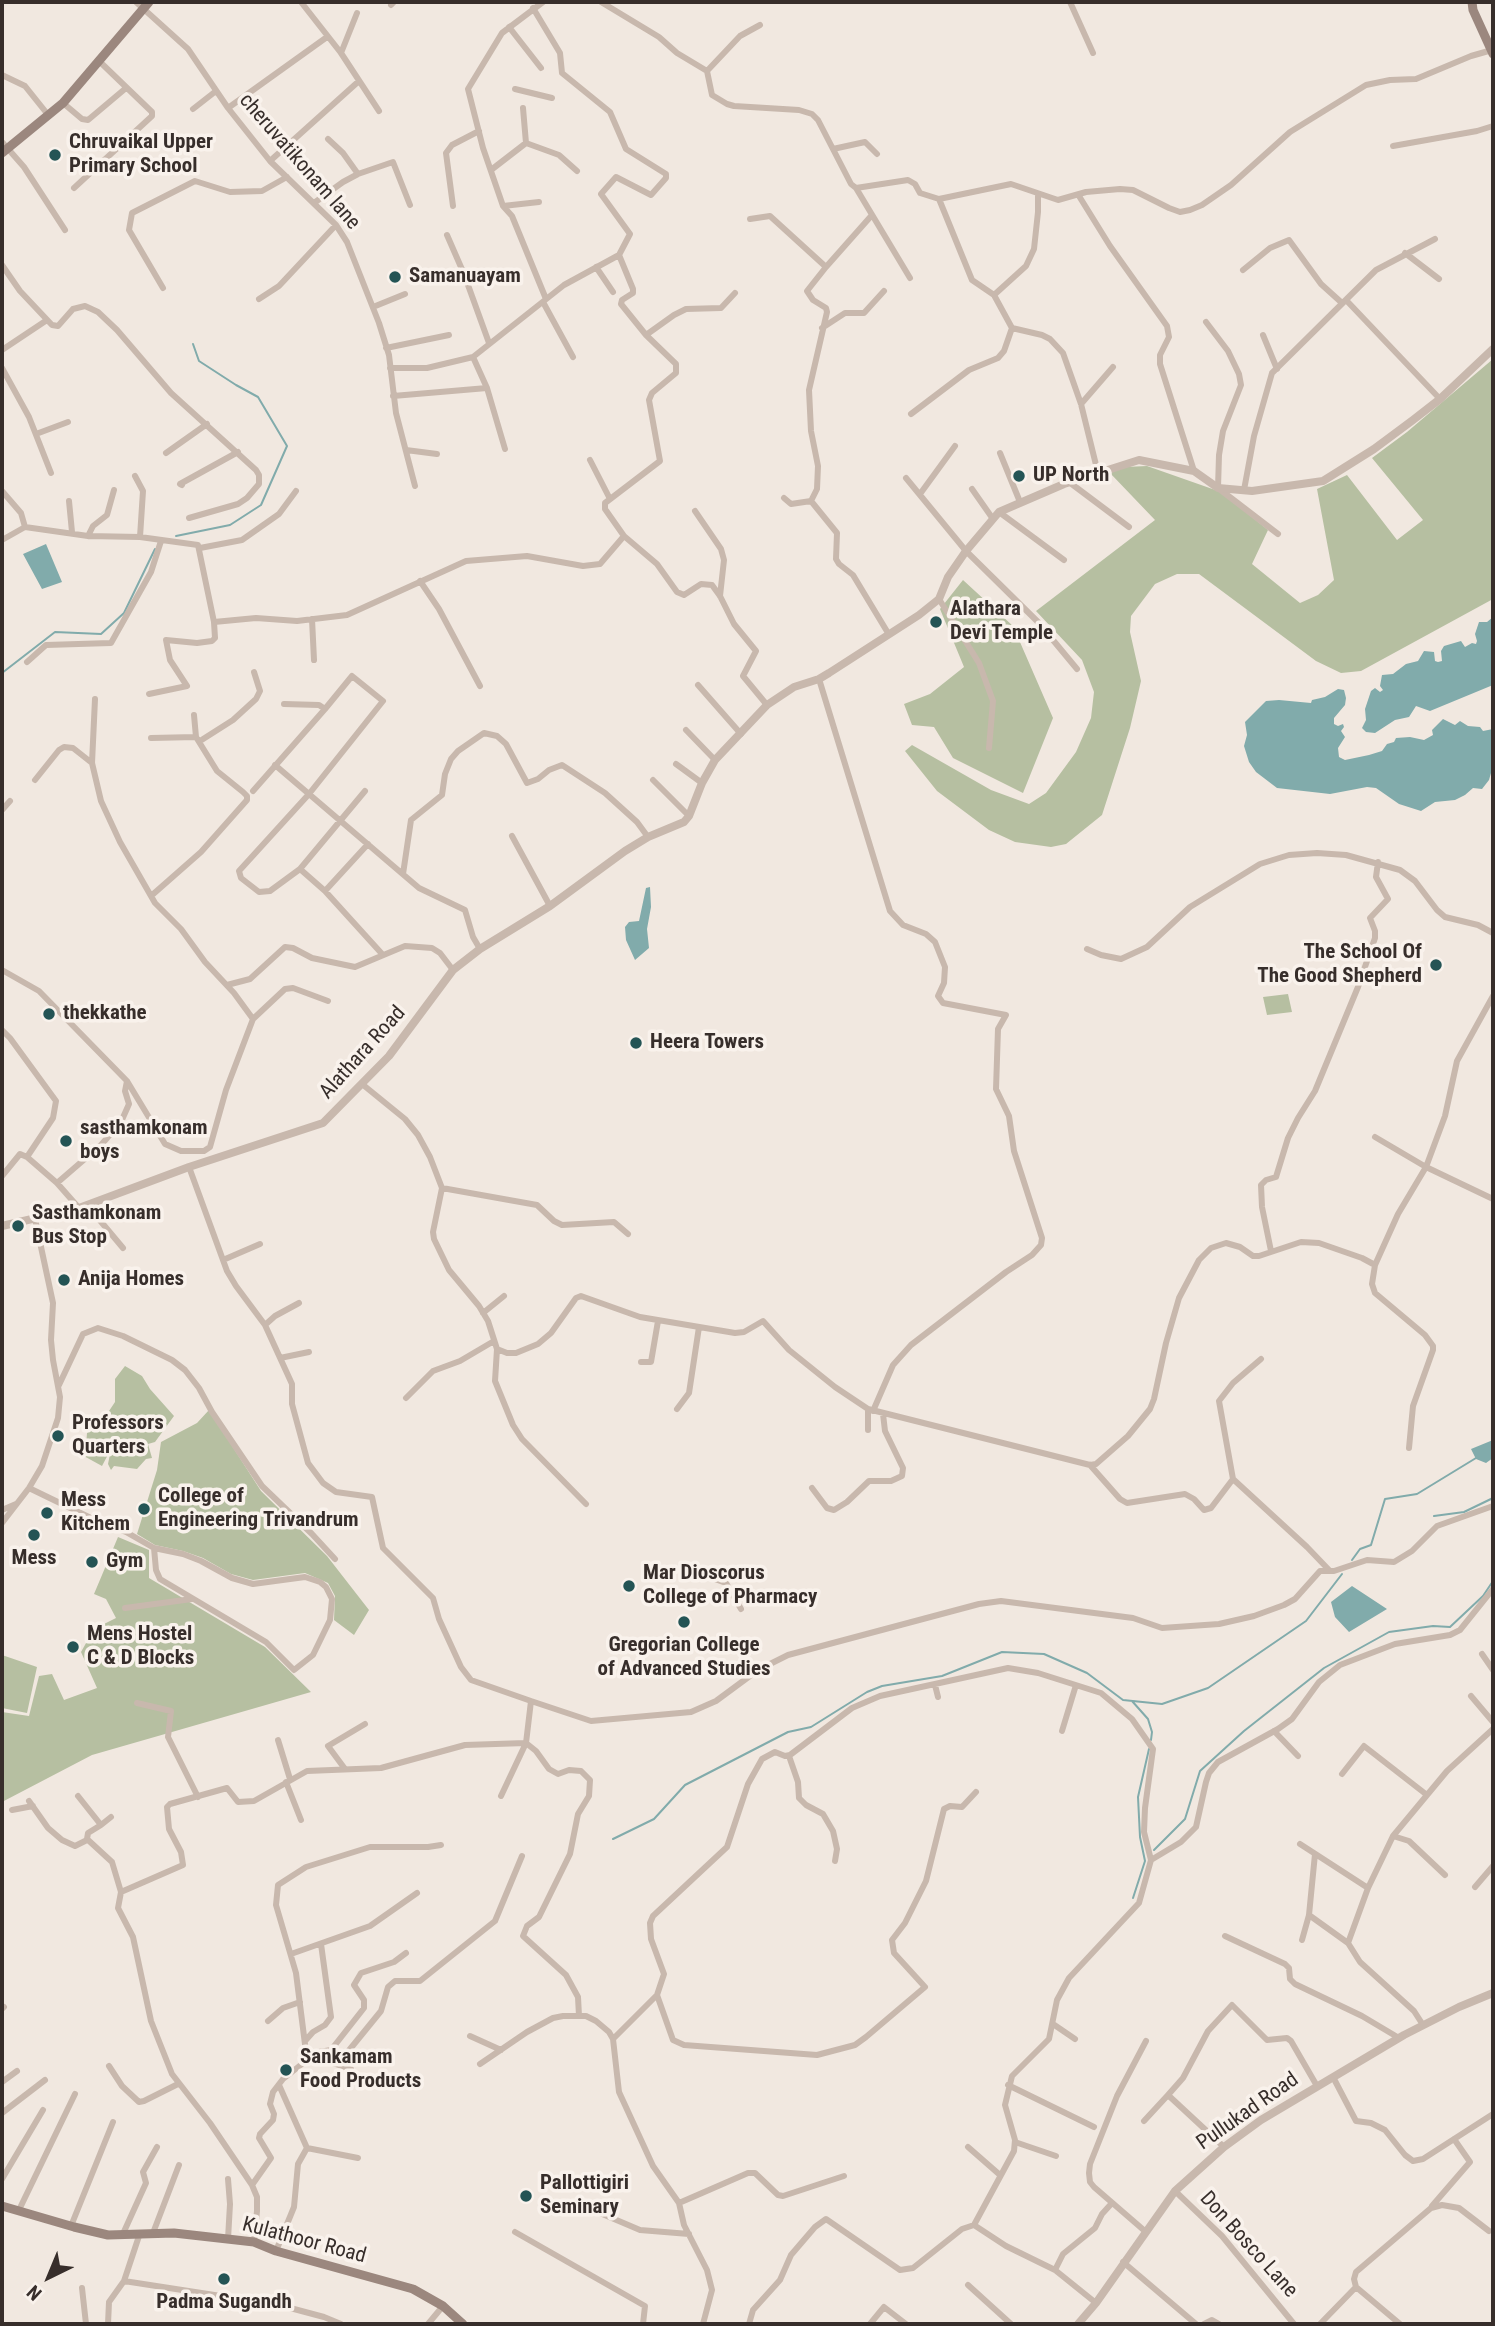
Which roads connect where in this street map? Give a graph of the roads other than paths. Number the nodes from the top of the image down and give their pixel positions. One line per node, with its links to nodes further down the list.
1 (301, 2): 12 (street)
2 (525, 2): 8 (street)
3 (543, 2): 8 (street)
4 (601, 2): 18 (street)
5 (1070, 2): 15 (street)
6 (1472, 2): 13 (main road)
7 (142, 4): 16 (main road); 23 (street, cheruvatikonam lane)
8 (531, 9): 11 (street); 61 (street)
9 (357, 13): 14 (street)
10 (760, 25): 18 (street)
11 (509, 27): 17 (street); 32 (street)
12 (327, 37): 14 (street); 26 (street)
13 (1493, 52): 47 (street)
14 (341, 53): 20 (street)
15 (1093, 53)
16 (98, 60): 21 (street); 25 (main road)
17 (541, 68)
18 (707, 71): 37 (street)
19 (2, 75): 30 (street)
20 (359, 81): 29 (street); 39 (street)
21 (126, 88): 25 (street); 44 (street)
22 (515, 89): 24 (street)
23 (216, 91): 26 (street, cheruvatikonam lane); 28 (street)
24 (552, 98)
25 (63, 103): 30 (main road)
26 (228, 108): 39 (street, cheruvatikonam lane)
27 (523, 108): 34 (street)
28 (193, 109)
29 (379, 111)
30 (49, 116): 36 (main road)
31 (1493, 126): 35 (street)
32 (479, 131): 40 (street); 52 (street)
33 (328, 139): 42 (street)
34 (526, 143): 40 (street); 41 (street)
35 (1393, 146)
36 (4, 148): 57 (street)
37 (833, 149): 38 (street); 45 (street)
38 (877, 154)
39 (270, 162): 43 (street, cheruvatikonam lane)
40 (491, 170): 53 (street)
41 (577, 171)
42 (358, 174): 50 (street); 51 (street)
43 (287, 177): 50 (street, cheruvatikonam lane); 68 (street)
44 (74, 188)
45 (856, 188): 48 (street); 54 (street)
46 (1038, 194): 47 (street); 48 (street); 73 (street)
47 (1079, 196): 111 (street)
48 (939, 199): 73 (street)
49 (539, 202): 53 (street)
50 (314, 203): 56 (street, cheruvatikonam lane)
51 (410, 205)
52 (453, 206)
53 (503, 206): 75 (street)
54 (872, 215): 64 (street); 66 (street)
55 (750, 219): 64 (street)
56 (336, 225): 74 (street); 77 (street, cheruvatikonam lane)
57 (65, 230)
58 (447, 235): 85 (street)
59 (1435, 239): 60 (street)
60 (1405, 253): 67 (street); 76 (street)
61 (619, 255): 63 (street); 83 (street)
62 (2, 264): 78 (street)
63 (596, 267): 70 (street); 75 (street)
64 (826, 267): 80 (street)
65 (1243, 270): 76 (street)
66 (910, 278)
67 (1439, 279)
68 (163, 288)
69 (884, 291): 80 (street)
70 (613, 292)
71 (735, 293): 83 (street)
72 (405, 294): 77 (street)
73 (994, 295): 81 (street)
74 (259, 299)
75 (545, 301): 85 (street); 89 (street)
76 (1344, 302): 94 (street); 97 (street)
77 (373, 307): 86 (street, cheruvatikonam lane)
78 (47, 320): 88 (street); 101 (street)
79 (1206, 323): 119 (street)
80 (822, 328): 129 (street)
81 (1012, 328): 98 (street); 99 (street)
82 (449, 335): 86 (street)
83 (646, 335): 127 (street)
84 (1263, 335): 94 (street)
85 (489, 343): 90 (street)
86 (386, 348): 93 (street, cheruvatikonam lane)
87 (1493, 349): 97 (street)
88 (2, 351)
89 (573, 356)
90 (473, 358): 93 (street); 95 (street)
91 (1113, 367): 98 (street)
92 (2, 368): 102 (street)
93 (390, 368): 96 (street, cheruvatikonam lane)
94 (1277, 369): 122 (street)
95 (487, 388): 96 (street); 104 (street)
96 (393, 396): 105 (street, cheruvatikonam lane)
97 (1440, 399): 122 (street)
98 (1080, 404): 113 (street)
99 (911, 414)
100 (68, 422): 102 (street)
101 (207, 424): 106 (street); 107 (street)
102 (36, 434): 112 (street)
103 (956, 446): 125 (street)
104 (505, 449)
105 (406, 450): 108 (street); 118 (street, cheruvatikonam lane)
106 (238, 452): 117 (street); 133 (street)
107 (166, 453)
108 (437, 453)
109 (1000, 453): 130 (street)
110 (590, 460): 127 (street)
111 (1194, 471): 113 (street); 119 (street)
112 (51, 473)
113 (1098, 473): 116 (street)
114 (135, 476): 140 (street)
115 (906, 478): 125 (street)
116 (1069, 482): 130 (street); 135 (street)
117 (181, 485)
118 (415, 486)
119 (1218, 488): 122 (street); 137 (street)
120 (972, 489): 132 (street)
121 (114, 490): 138 (street)
122 (1244, 490)
123 (2, 491): 134 (street)
124 (296, 491): 143 (street)
125 (920, 494): 144 (street)
126 (784, 498): 129 (street)
127 (610, 499): 139 (street)
128 (69, 501): 136 (street)
129 (811, 501): 151 (street)
130 (1020, 502): 132 (street)
131 (695, 511): 147 (street)
132 (996, 515): 144 (street); 145 (street)
133 (189, 518)
134 (25, 527): 136 (street); 141 (street)
135 (1129, 527)
136 (72, 532): 138 (street)
137 (1278, 534)
138 (88, 536): 140 (street)
139 (624, 536): 146 (street); 147 (street)
140 (140, 537): 142 (street)
141 (2, 540)
142 (161, 541): 143 (street); 153 (street)
143 (200, 548): 150 (street)
144 (966, 551): 148 (street); 154 (street)
145 (1064, 560)
146 (420, 581): 149 (street); 158 (street)
147 (720, 596): 162 (street)
148 (939, 598): 151 (street); 169 (street)
149 (312, 619): 150 (street); 152 (street)
150 (214, 622): 159 (street)
151 (888, 633): 156 (street)
152 (314, 660)
153 (27, 662)
154 (1077, 669)
155 (254, 672): 168 (street)
156 (819, 679): 162 (street); 238 (street)
157 (698, 685): 166 (street)
158 (481, 686)
159 (149, 694)
160 (95, 699): 171 (street)
161 (284, 704): 163 (street)
162 (767, 705): 166 (street)
163 (324, 709): 173 (street); 179 (street)
164 (194, 715): 168 (street)
165 (686, 730): 170 (street)
166 (741, 734): 170 (street)
167 (151, 738): 168 (street)
168 (198, 739): 191 (street)
169 (989, 748)
170 (715, 760): 176 (street)
171 (92, 762): 174 (street); 191 (street)
172 (676, 764): 176 (street)
173 (275, 765): 177 (street); 179 (street)
174 (35, 780)
175 (653, 780): 182 (street)
176 (702, 783): 182 (street)
177 (253, 791)
178 (365, 791): 183 (street)
179 (309, 794): 183 (street); 188 (street)
180 (10, 801): 181 (street)
181 (2, 810)
182 (689, 816): 185 (street, Alathara Road)
183 (341, 821): 186 (street); 188 (street)
184 (512, 836): 192 (street)
185 (648, 836): 189 (street); 192 (street, Alathara Road)
186 (368, 844): 189 (street); 190 (street)
187 (1378, 862): 193 (street); 195 (street); 220 (street)
188 (300, 869): 190 (street)
189 (403, 874): 194 (street)
190 (326, 891): 196 (street)
191 (151, 896): 199 (street)
192 (550, 906): 194 (street, Alathara Road)
193 (1493, 933)
194 (480, 949): 198 (street, Alathara Road)
195 (1087, 949)
196 (383, 955): 198 (street); 199 (street)
197 (2, 970): 204 (street)
198 (453, 970): 205 (street, Alathara Road)
199 (227, 985): 202 (street)
200 (1493, 996): 209 (street)
201 (328, 1001): 202 (street)
202 (253, 1019): 204 (street)
203 (2, 1030): 207 (street)
204 (127, 1081): 211 (street)
205 (362, 1084): 208 (street, Alathara Road); 212 (street)
206 (1375, 1137): 209 (street)
207 (27, 1157): 210 (street); 211 (street)
208 (189, 1167): 214 (street, Alathara Road); 221 (street)
209 (1426, 1167): 213 (street); 222 (street)
210 (2, 1176)
211 (57, 1183): 214 (street)
212 (442, 1188): 217 (street); 225 (street)
213 (1493, 1199)
214 (83, 1206): 215 (street, Alathara Road); 219 (street)
215 (35, 1220): 216 (street, Alathara Road); 235 (street)
216 (2, 1226)
217 (628, 1234)
218 (260, 1244): 221 (street)
219 (123, 1248)
220 (1271, 1251): 222 (street); 242 (street)
221 (223, 1260): 227 (street)
222 (1374, 1265): 241 (street)
223 (504, 1296): 225 (street)
224 (299, 1303): 227 (street)
225 (483, 1312): 229 (street)
226 (659, 1321): 228 (street); 230 (street); 234 (street)
227 (265, 1325): 232 (street)
228 (699, 1327): 237 (street); 238 (street)
229 (494, 1340): 230 (street); 236 (street)
230 (497, 1349): 247 (street)
231 (309, 1352): 232 (street)
232 (280, 1357): 265 (street)
233 (1261, 1359): 243 (street)
234 (640, 1362)
235 (59, 1385): 244 (street); 252 (street)
236 (406, 1398)
237 (677, 1409)
238 (871, 1410): 239 (street); 240 (street)
239 (883, 1414): 242 (street); 245 (street)
240 (868, 1430)
241 (1409, 1448)
242 (1090, 1465): 243 (street)
243 (1233, 1479): 253 (street)
244 (29, 1488): 246 (street); 251 (street)
245 (812, 1488)
246 (18, 1503): 249 (street); 250 (street)
247 (586, 1504)
248 (1493, 1506): 253 (street)
249 (2, 1510)
250 (2, 1523)
251 (154, 1548): 256 (street); 256 (street)
252 (335, 1559)
253 (1331, 1572): 265 (street)
254 (709, 1577): 258 (street)
255 (1493, 1589): 271 (street)
256 (194, 1599): 257 (street)
257 (125, 1608)
258 (741, 1609)
259 (1482, 1654): 260 (street)
260 (1493, 1670)
261 (935, 1685): 262 (street); 264 (street); 274 (street)
262 (1076, 1685): 270 (street); 294 (street)
263 (1471, 1696): 267 (street)
264 (938, 1697)
265 (531, 1701): 273 (street)
266 (137, 1703): 283 (street)
267 (1493, 1722)
268 (365, 1724): 276 (street)
269 (1493, 1729): 280 (street)
270 (1062, 1731)
271 (1274, 1731): 275 (street); 294 (street)
272 (278, 1740): 278 (street)
273 (526, 1743): 276 (street); 282 (street); 312 (street)
274 (789, 1756): 295 (street); 310 (street)
275 (1298, 1756)
276 (345, 1769): 278 (street)
277 (1342, 1774): 280 (street)
278 (288, 1780): 283 (street); 286 (street)
279 (976, 1792): 310 (street)
280 (1427, 1795): 288 (street)
281 (78, 1796): 287 (street)
282 (501, 1796)
283 (198, 1797): 300 (street)
284 (12, 1810): 289 (street)
285 (111, 1817): 287 (street)
286 (301, 1820)
287 (101, 1825): 289 (street)
288 (1393, 1836): 297 (street); 299 (street)
289 (87, 1840): 300 (street)
290 (1300, 1844): 292 (street)
291 (441, 1845): 308 (street)
292 (1315, 1854): 299 (street); 302 (street)
293 (522, 1856): 322 (street)
294 (1151, 1860): 314 (street)
295 (835, 1861)
296 (1493, 1866): 298 (street)
297 (1445, 1875)
298 (1475, 1887)
299 (1368, 1888): 305 (street)
300 (121, 1892): 332 (street)
301 (417, 1893): 306 (street)
302 (1308, 1915): 304 (street); 305 (street)
303 (1225, 1936): 317 (street)
304 (1302, 1940)
305 (1348, 1943): 315 (street)
306 (320, 1944): 308 (street); 320 (street)
307 (406, 1953): 322 (street)
308 (291, 1954): 311 (street)
309 (1493, 1993): 315 (street, Pullukad Road)
310 (657, 1995): 318 (street)
311 (300, 2002): 313 (street); 320 (street)
312 (579, 2016): 318 (street); 323 (street)
313 (268, 2021)
314 (1053, 2024): 319 (street); 334 (street)
315 (1423, 2025): 317 (street, Pullukad Road)
316 (470, 2036): 323 (street)
317 (1398, 2038): 329 (street, Pullukad Road)
318 (613, 2039): 359 (street)
319 (1075, 2039)
320 (305, 2041): 324 (street)
321 (1146, 2041): 360 (street)
322 (331, 2050): 324 (street)
323 (501, 2050): 325 (street)
324 (307, 2060): 327 (street); 333 (street)
325 (480, 2064)
326 (109, 2066): 332 (street)
327 (351, 2069)
328 (17, 2071): 331 (street)
329 (1333, 2077): 335 (street, Pullukad Road); 344 (street)
330 (45, 2080): 339 (street)
331 (2, 2082)
332 (178, 2084): 357 (street)
333 (279, 2085): 349 (street); 357 (street)
334 (1008, 2085): 343 (street); 345 (street)
335 (1317, 2086): 337 (street); 348 (street, Pullukad Road)
336 (75, 2095): 363 (street)
337 (1168, 2095): 341 (street); 348 (street)
338 (43, 2110): 355 (street)
339 (2, 2113)
340 (1493, 2114): 344 (street)
341 (1144, 2121)
342 (113, 2122): 366 (street)
343 (1094, 2127)
344 (1454, 2139): 362 (street)
345 (1015, 2142): 350 (street); 353 (street)
346 (157, 2147): 373 (street)
347 (968, 2147): 353 (street)
348 (1224, 2147): 358 (street, Pullukad Road)
349 (307, 2148): 351 (street); 376 (street)
350 (1056, 2156)
351 (358, 2158)
352 (179, 2165): 372 (street)
353 (1000, 2175): 365 (street)
354 (844, 2176): 359 (street)
355 (2, 2179)
356 (228, 2179): 374 (street)
357 (253, 2185): 375 (street)
358 (1175, 2191): 370 (street, Pullukad Road); 400 (street, Don Bosco Lane)
359 (680, 2203): 369 (street)
360 (1112, 2203): 370 (street); 378 (street)
361 (2, 2206): 363 (main road, Kulathoor Road)
362 (1431, 2208): 367 (street); 381 (street)
363 (19, 2210): 366 (main road, Kulathoor Road)
364 (600, 2213): 369 (street)
365 (974, 2225): 378 (street); 392 (street)
366 (71, 2226): 373 (main road, Kulathoor Road)
367 (1489, 2231)
368 (515, 2232): 390 (street)
369 (686, 2232): 391 (street)
370 (1146, 2232): 377 (street, Pullukad Road)
371 (140, 2233): 372 (main road, Kulathoor Road); 373 (main road, Kulathoor Road); 379 (street)
372 (153, 2233): 374 (main road, Kulathoor Road)
373 (122, 2236)
374 (228, 2239): 375 (main road, Kulathoor Road)
375 (254, 2242): 376 (main road, Kulathoor Road)
376 (276, 2251): 384 (main road, Kulathoor Road)
377 (1124, 2262): 383 (street, Pullukad Road); 397 (street)
378 (1055, 2270): 383 (street)
379 (124, 2281): 385 (street); 387 (street)
380 (968, 2286): 395 (street)
381 (1356, 2287): 401 (street); 402 (street)
382 (82, 2288): 386 (street)
383 (1096, 2303): 396 (street, Pullukad Road)
384 (443, 2306): 388 (street); 389 (main road, Kulathoor Road)
385 (107, 2323)
386 (86, 2324)
387 (341, 2324)
388 (428, 2324)
389 (463, 2324)
390 (643, 2324)
391 (703, 2324)
392 (749, 2324)
393 (870, 2324): 394 (street)
394 (906, 2324)
395 (1011, 2324)
396 (1078, 2324)
397 (1196, 2324)
398 (1204, 2324): 399 (street)
399 (1219, 2324)
400 (1294, 2324)
401 (1320, 2324)
402 (1400, 2324)

